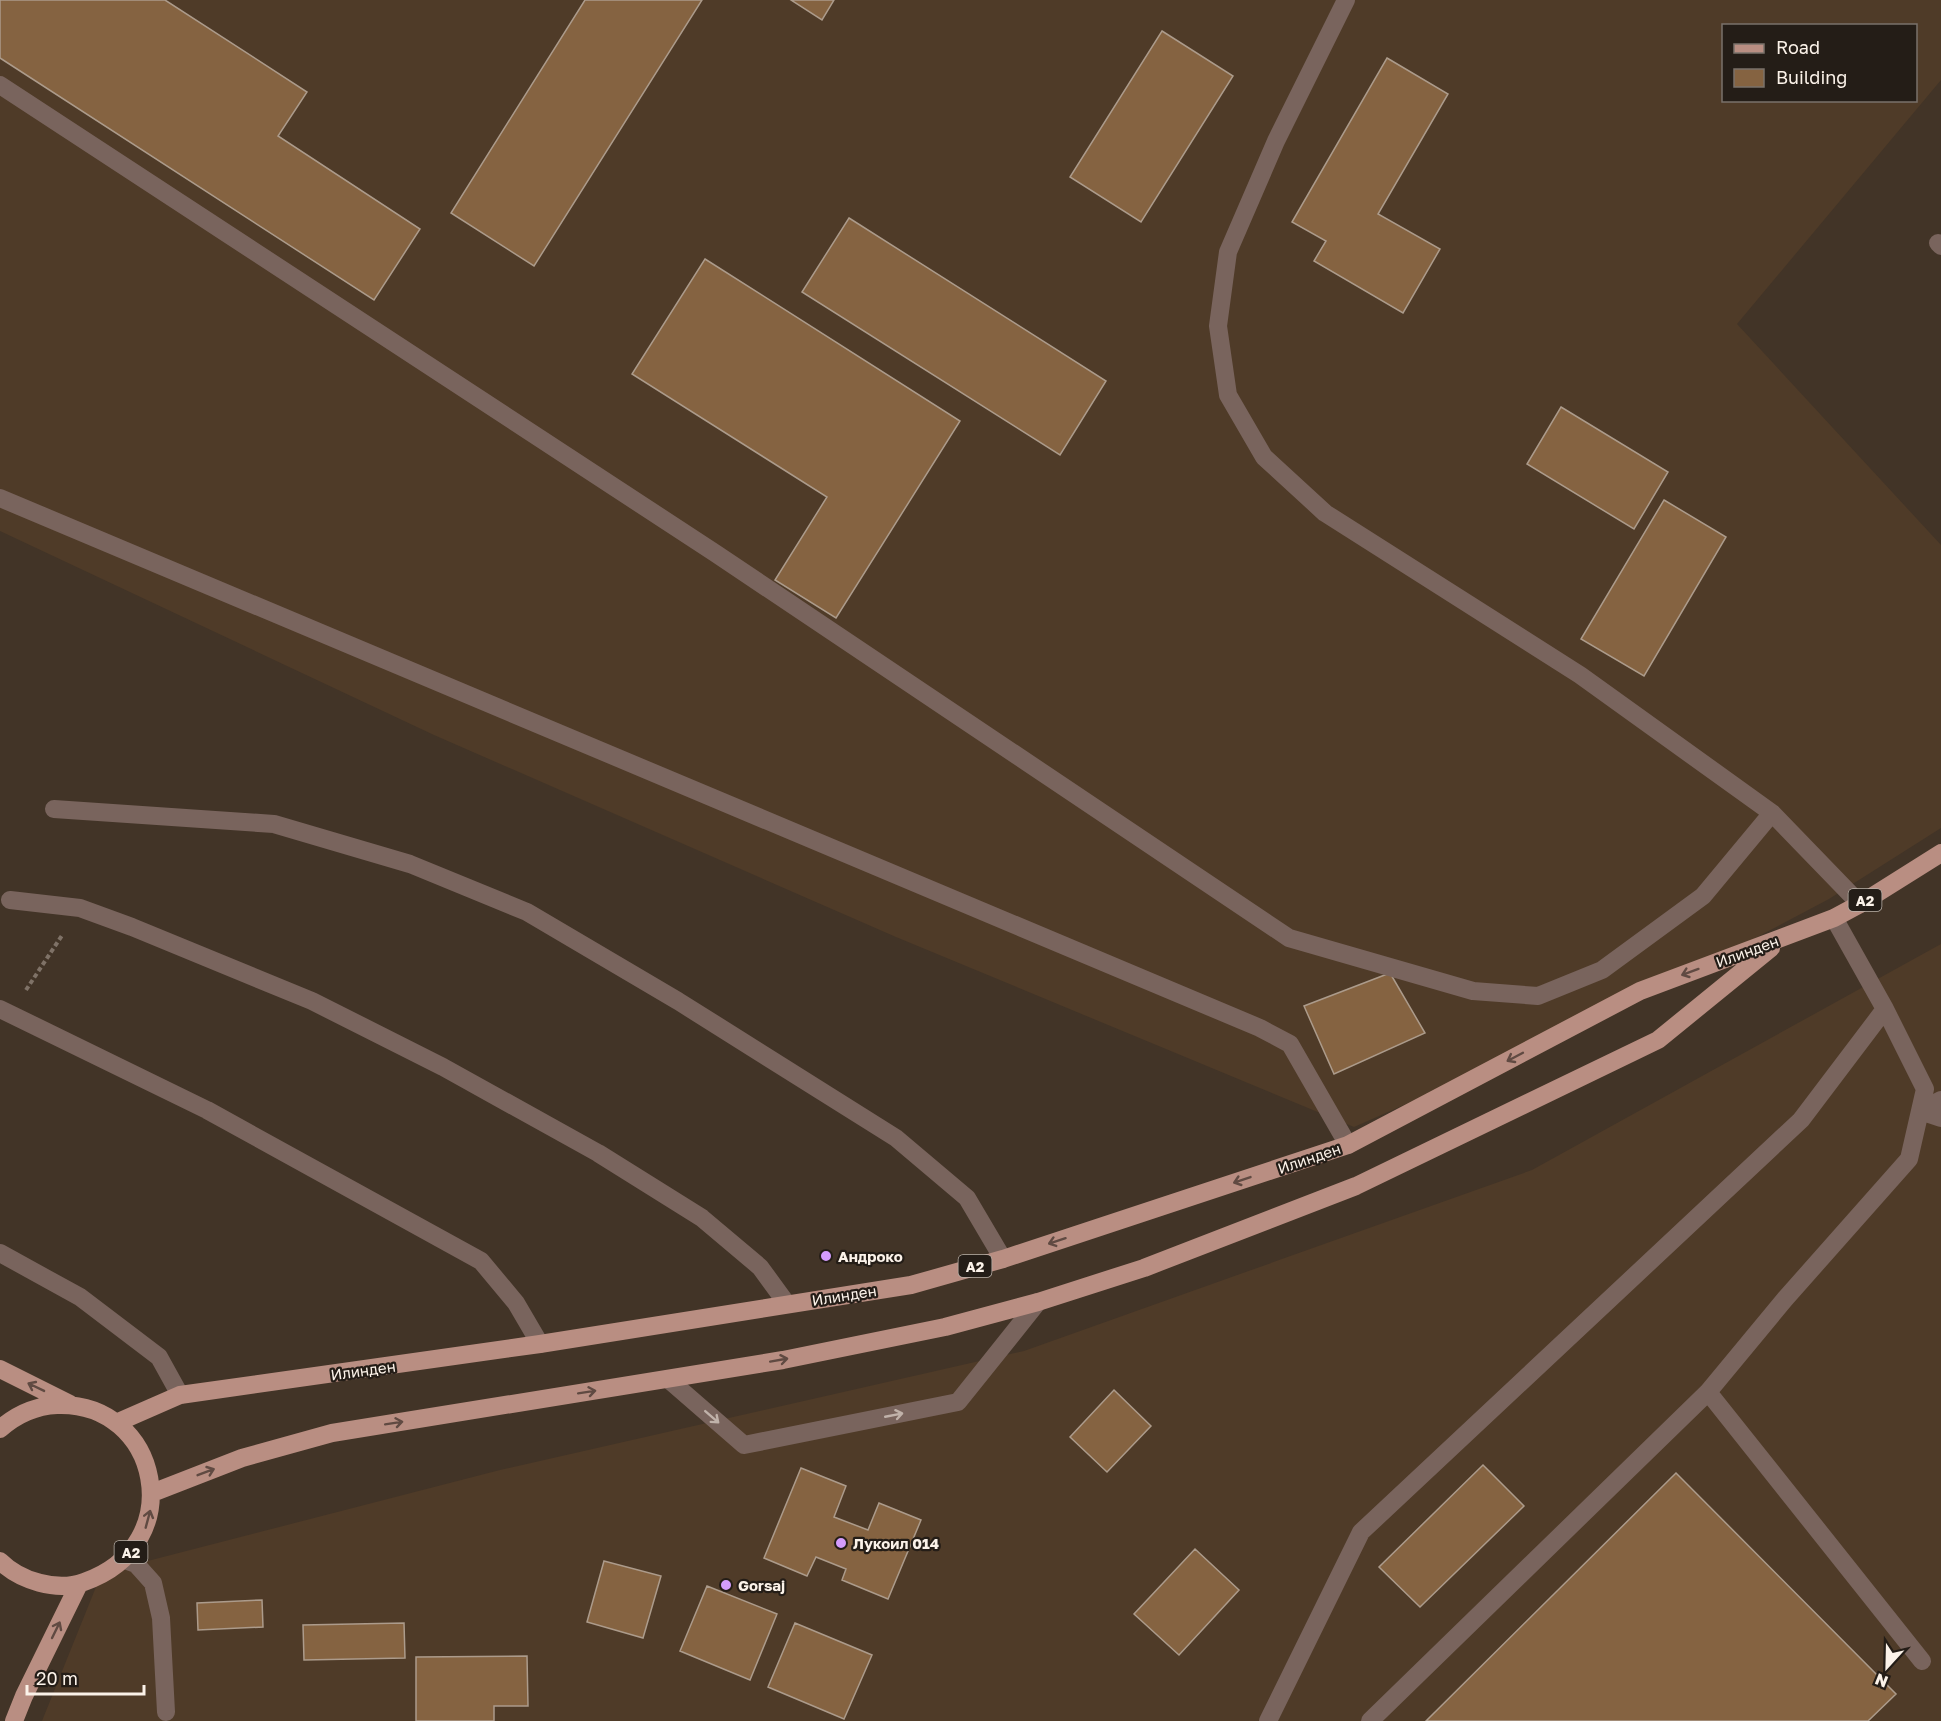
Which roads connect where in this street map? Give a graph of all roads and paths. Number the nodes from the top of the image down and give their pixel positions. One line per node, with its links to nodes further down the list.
1 (1346, 0): 5 (street)
2 (0, 85): 5 (street)
3 (0, 498): 17 (street)
4 (54, 809): 19 (street)
5 (1772, 813): 8 (street)
6 (1941, 853): 8 (main road, A2)
7 (10, 900): 9 (street)
8 (1860, 904): 10 (main road, A2)
9 (80, 908): 13 (path); 21 (street)
10 (1834, 918): 11 (main road, A2); 12 (street)
11 (1784, 937): 17 (main road, Илинден / A2, one-way to 17); 20 (main road, Илинден / A2)
12 (1885, 1009): 15 (street); 37 (street)
13 (5, 1011): 22 (street)
14 (1941, 1100): 15 (street)
15 (1920, 1111): 16 (street); 25 (street)
16 (1941, 1118)
17 (1348, 1145): 19 (main road, Илинден / A2, one-way to 19)
18 (0, 1254): 26 (street)
19 (1003, 1259): 21 (main road, Илинден / A2)
20 (1038, 1302): 24 (main road, Илинден / A2, one-way to 20); 24 (street, one-way to 20)
21 (787, 1304): 22 (main road, Илинден / A2)
22 (540, 1344): 26 (main road, Илинден / A2)
23 (0, 1369): 27 (main road, one-way to 23)
24 (668, 1379): 30 (main road, Илинден / A2, one-way to 24)
25 (1708, 1392): 34 (street); 38 (street)
26 (180, 1395): 28 (main road, Илинден / A2)
27 (71, 1405): 28 (main road, A2); 29 (main road, A2)
28 (116, 1424): 30 (main road, A2)
29 (0, 1429)
30 (152, 1493): 31 (main road, A2, one-way to 30)
31 (125, 1560): 33 (main road, A2); 35 (street)
32 (0, 1561): 33 (main road, A2)
33 (79, 1584): 36 (main road, one-way to 33)
34 (1922, 1661)
35 (166, 1712)
36 (14, 1721)
37 (1268, 1721)
38 (1370, 1721)

